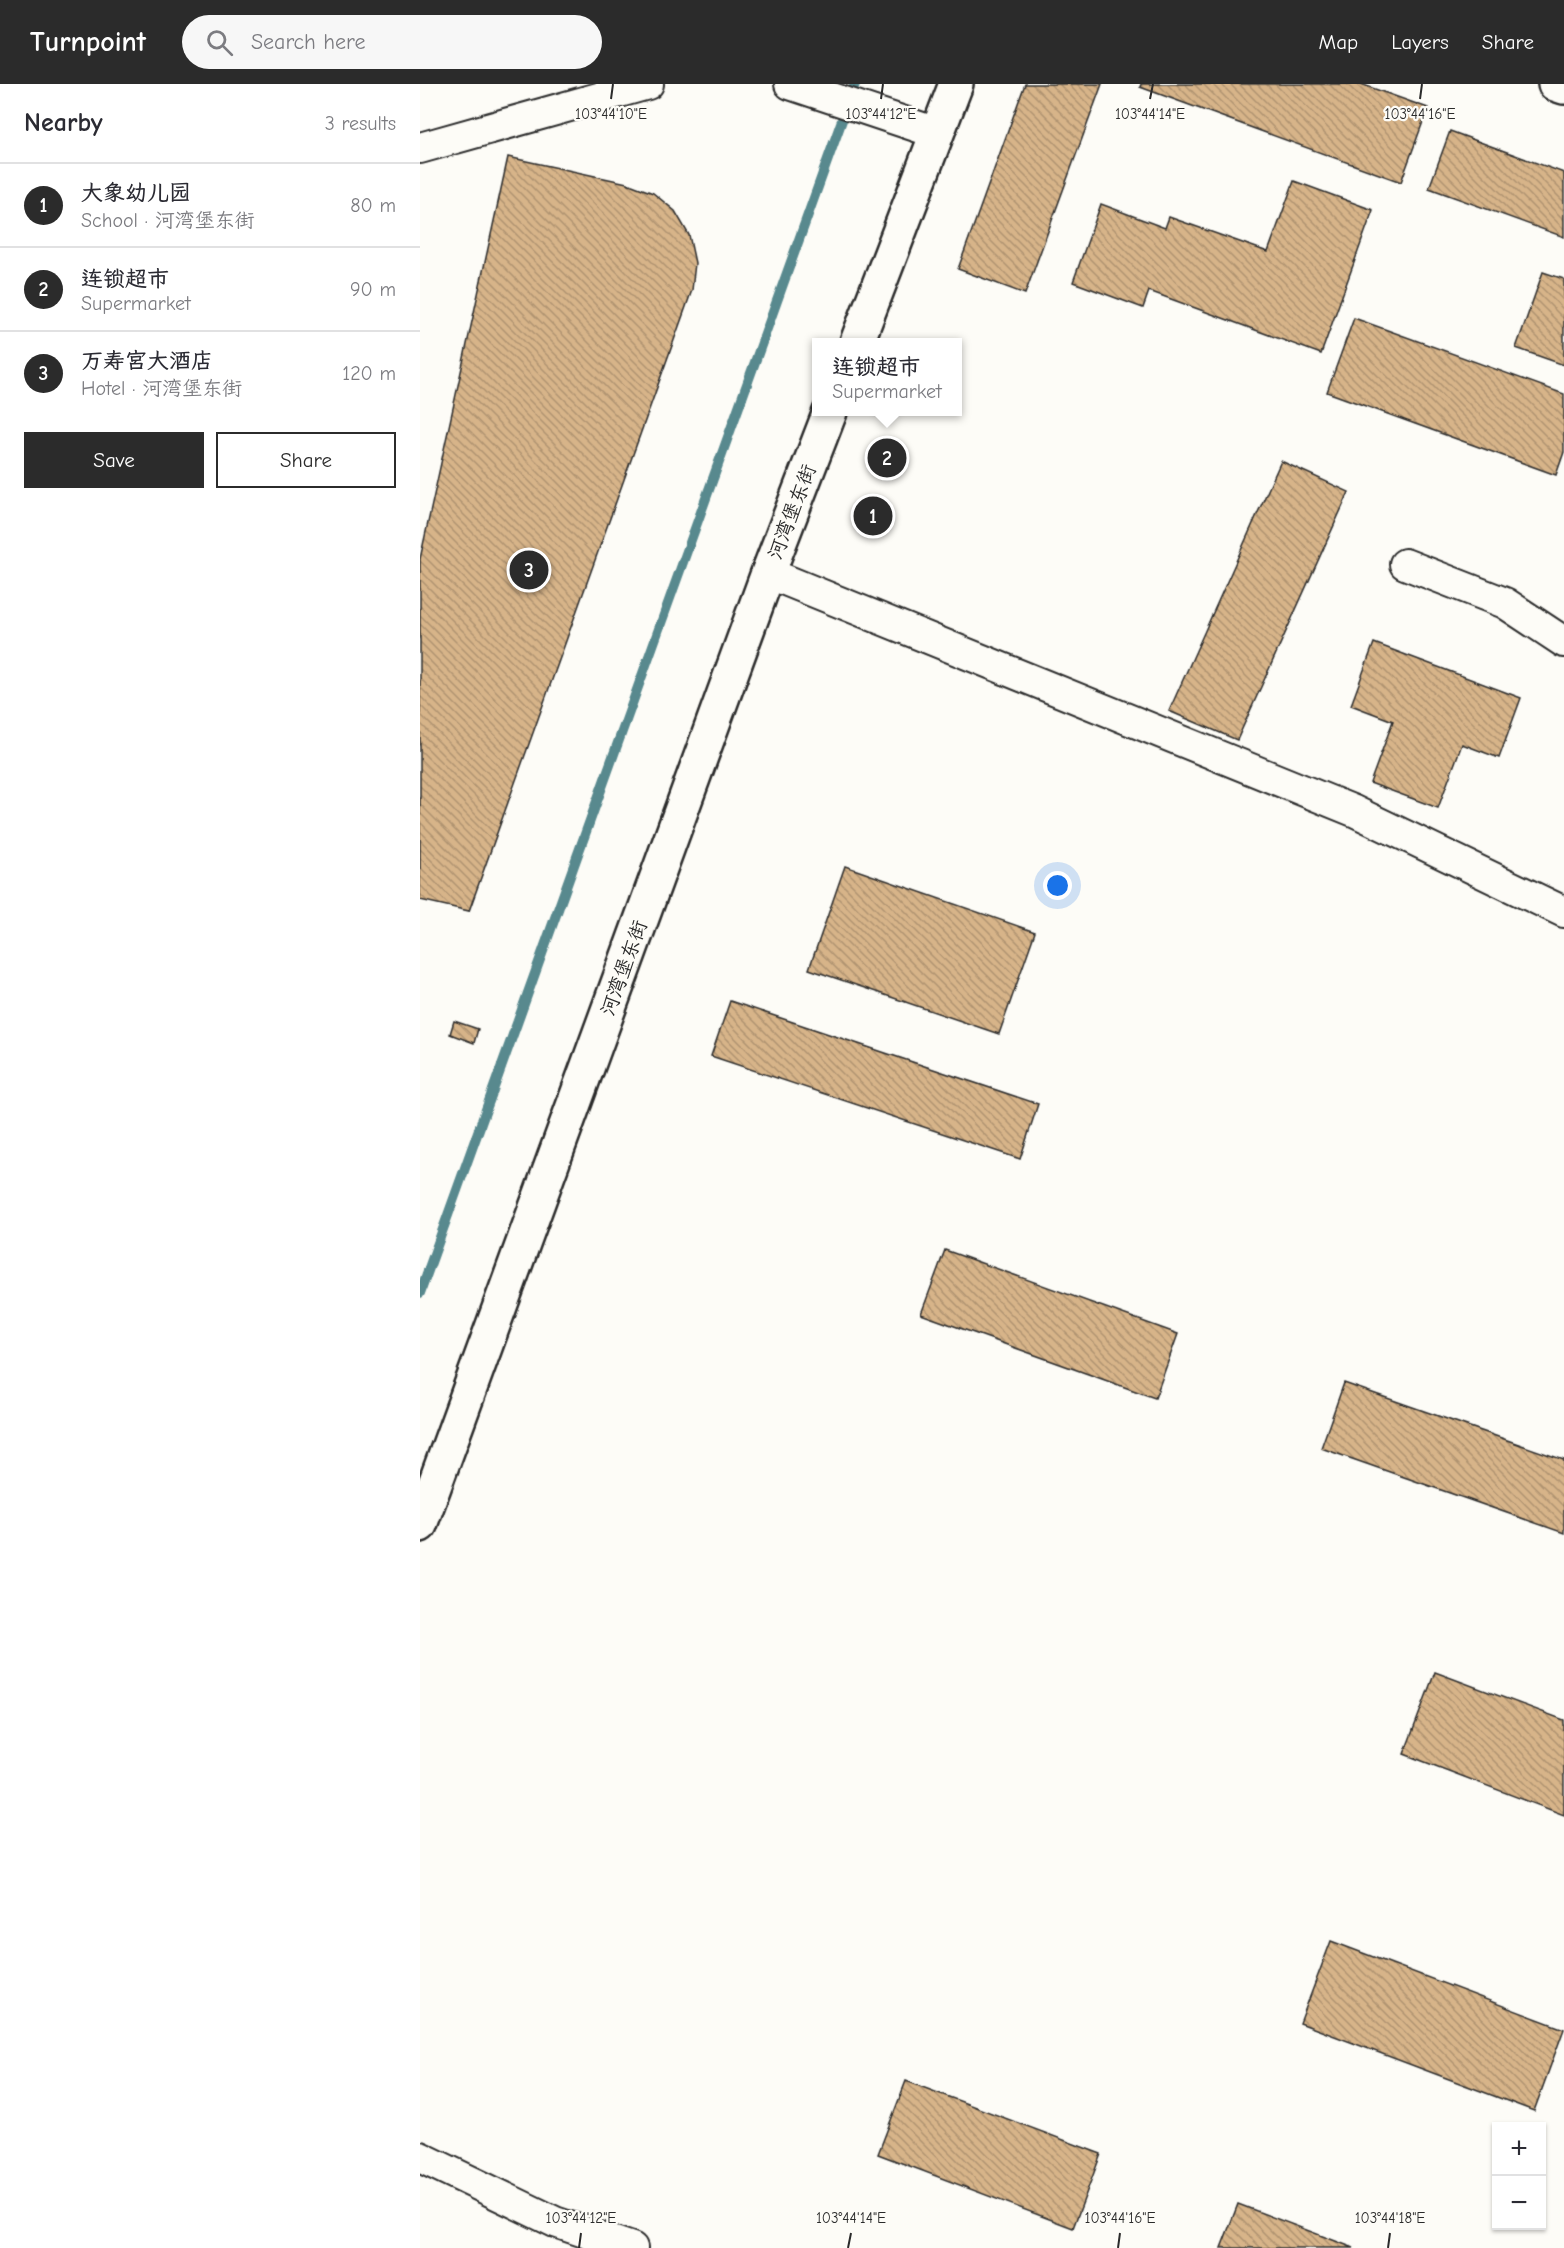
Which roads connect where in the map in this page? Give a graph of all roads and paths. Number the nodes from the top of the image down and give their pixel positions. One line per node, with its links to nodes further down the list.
1 (648, 84): 7 (street)
2 (790, 84): 6 (street)
3 (956, 84): 6 (street)
4 (1555, 84): 5 (street)
5 (1564, 87)
6 (937, 133): 8 (street)
7 (420, 148)
8 (859, 338)
9 (828, 416): 11 (street, 河湾堡东街)
10 (1405, 564): 12 (street)
11 (768, 573): 13 (street); 14 (street, 河湾堡东街)
12 (1564, 642)
13 (1564, 912)
14 (420, 1526)
15 (420, 2157): 16 (street)
16 (632, 2248)

